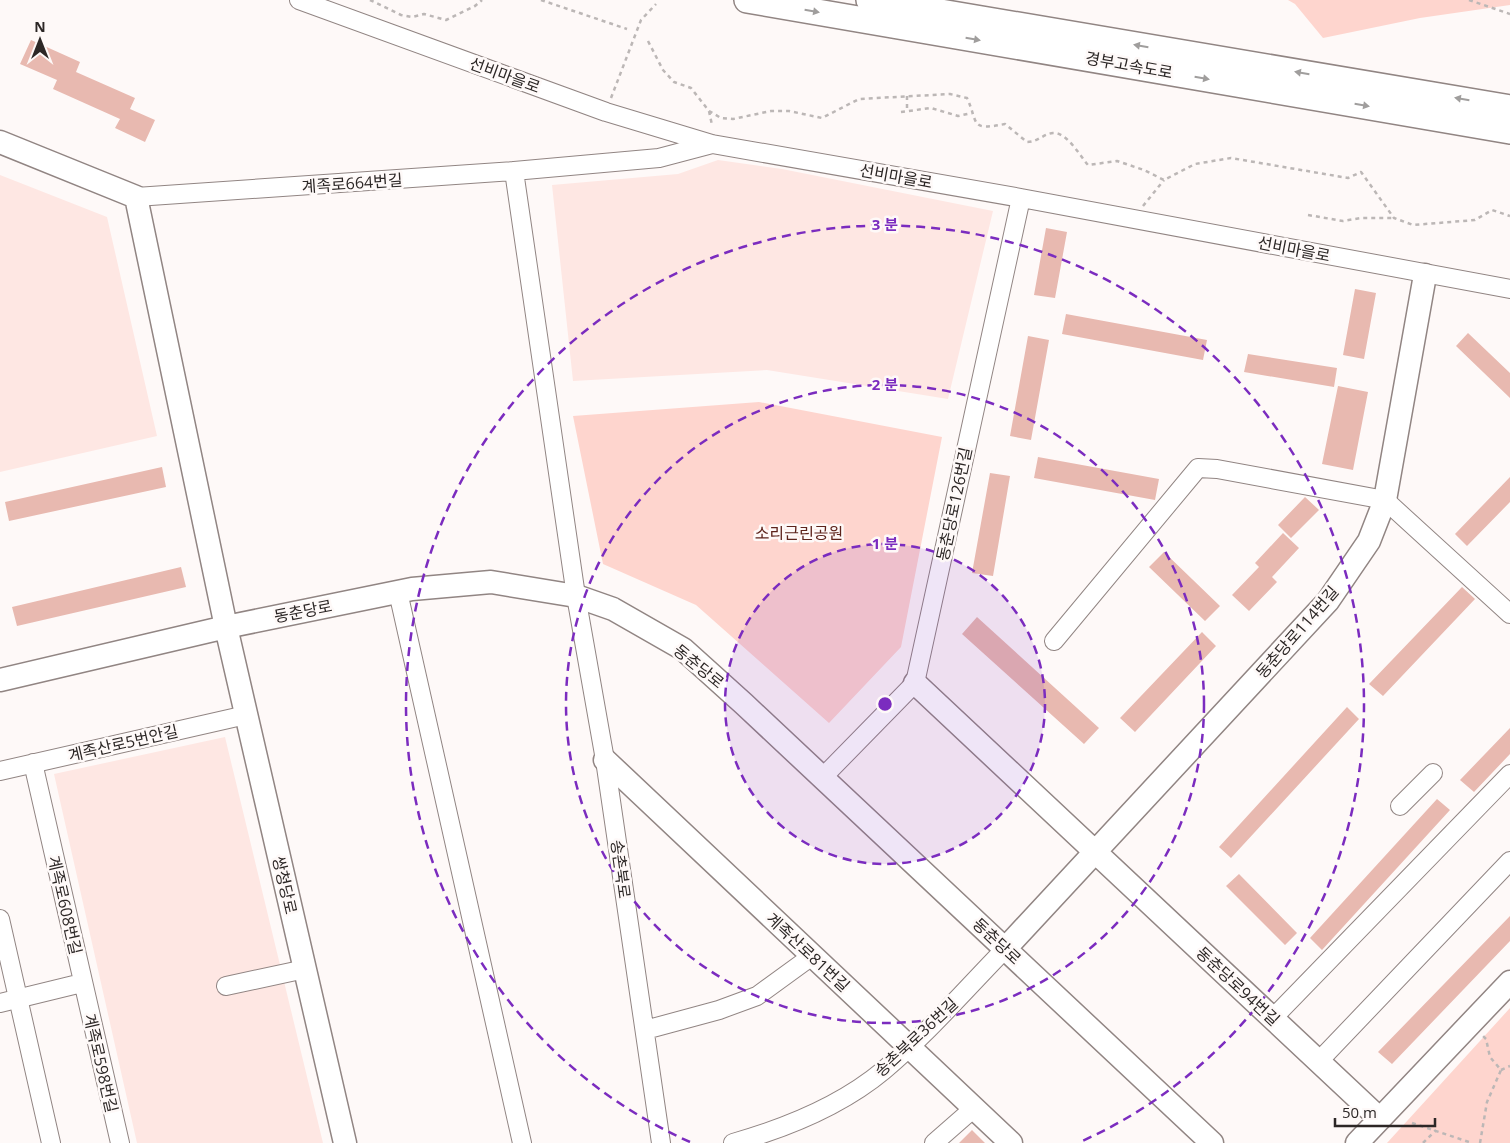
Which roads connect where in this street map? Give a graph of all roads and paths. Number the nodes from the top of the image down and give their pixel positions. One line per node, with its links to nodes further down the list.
1 (299, 0): 16 (street, 선비마을로)
2 (370, 0): 3 (path)
3 (482, 0)
4 (541, 0): 10 (path)
5 (747, 0): 20 (highway, 경부고속도로, one-way to 20)
6 (869, 0): 13 (highway, 경부고속도로, one-way to 6)
7 (1469, 0): 9 (path)
8 (656, 4): 16 (path)
9 (1510, 14)
10 (627, 29)
11 (648, 41): 14 (path)
12 (907, 96): 14 (path); 15 (path); 18 (path)
13 (1510, 108)
14 (709, 110): 19 (path)
15 (907, 111): 17 (path); 18 (path)
16 (606, 112): 22 (street, 선비마을로)
17 (901, 112)
18 (972, 113): 24 (path)
19 (712, 125)
20 (1510, 131)
21 (0, 142): 25 (main road, 계족로664번길)
22 (712, 144): 23 (street, 계족로664번길); 26 (street, 선비마을로)
23 (514, 171): 25 (street, 계족로664번길); 35 (street, 송촌북로)
24 (1164, 180): 27 (path); 30 (path)
25 (136, 197): 37 (main road, 쌍청당로)
26 (1021, 198): 31 (street, 선비마을로); 40 (street, 동춘당로126번길)
27 (1140, 210)
28 (1308, 215): 30 (path)
29 (1510, 216): 30 (path)
30 (1394, 218)
31 (1425, 275): 32 (street, 선비마을로); 33 (main road, 동춘당로114번길)
32 (1510, 289)
33 (1385, 500): 36 (street); 38 (street); 49 (main road, 동춘당로114번길)
34 (398, 592): 35 (main road, 동춘당로); 37 (main road, 동춘당로); 75 (street)
35 (576, 596): 42 (street, 송촌북로); 47 (main road, 동춘당로)
36 (1510, 614)
37 (226, 627): 39 (main road, 동춘당로); 41 (main road, 쌍청당로)
38 (1054, 641)
39 (0, 680)
40 (915, 683): 47 (street); 49 (main road)
41 (246, 715): 43 (street, 계족산로5번안길); 54 (main road, 쌍청당로)
42 (605, 760): 53 (main road, 계족산로81번길); 62 (street, 송촌북로)
43 (33, 763): 44 (street, 계족산로5번안길); 56 (street, 계족로608번길)
44 (0, 770)
45 (1433, 773): 48 (street)
46 (1510, 774): 60 (street)
47 (824, 776): 52 (main road, 동춘당로)
48 (1400, 806)
49 (1096, 852): 52 (main road, 동춘당로114번길); 60 (main road, 동춘당로94번길)
50 (1510, 861): 64 (street)
51 (0, 919): 58 (street)
52 (1005, 949): 63 (street, 송촌북로36번길); 79 (main road, 동춘당로)
53 (812, 956): 62 (street); 63 (main road, 계족산로81번길)
54 (305, 968): 57 (street); 74 (main road, 쌍청당로)
55 (1510, 982): 68 (main road)
56 (82, 983): 58 (street); 73 (street, 계족로598번길)
57 (226, 986)
58 (18, 998): 59 (street); 72 (street)
59 (0, 1002)
60 (1272, 1019): 64 (main road, 동춘당로94번길)
61 (1478, 1029): 66 (path)
62 (645, 1030): 76 (street, 송촌북로)
63 (910, 1047): 67 (main road, 계족산로81번길); 77 (street, 송촌북로36번길)
64 (1318, 1062): 68 (main road, 동춘당로94번길)
65 (1510, 1066): 66 (path)
66 (1502, 1070): 83 (path)
67 (974, 1108): 71 (street); 78 (main road, 계족산로81번길)
68 (1380, 1119): 80 (main road)
69 (1412, 1123): 70 (path)
70 (1436, 1130): 81 (path); 82 (path)
71 (940, 1141)
72 (51, 1143)
73 (120, 1143)
74 (345, 1143)
75 (522, 1143)
76 (661, 1143)
77 (733, 1143)
78 (1011, 1143)
79 (1212, 1143)
80 (1357, 1143)
81 (1423, 1143)
82 (1472, 1143)
83 (1480, 1143)

